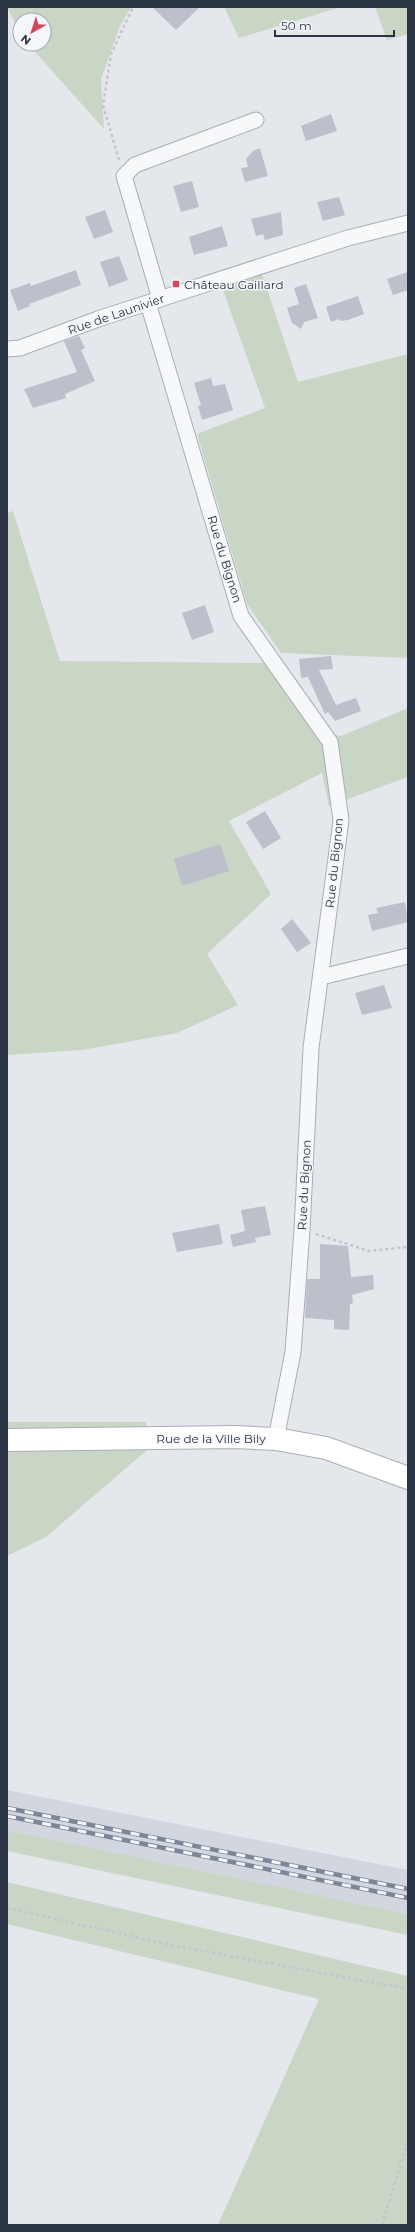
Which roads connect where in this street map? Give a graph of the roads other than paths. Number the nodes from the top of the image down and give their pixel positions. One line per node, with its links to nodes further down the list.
1 (256, 120): 3 (street, Rue du Bignon)
2 (408, 223): 3 (street, Rue de Launivier)
3 (154, 301): 4 (street, Rue de Launivier); 6 (street, Rue du Bignon)
4 (7, 349)
5 (408, 956): 6 (street)
6 (320, 977): 7 (street, Rue du Bignon)
7 (276, 1438): 8 (street, Rue de la Ville Bily); 9 (street, Rue de la Ville Bily)
8 (7, 1440)
9 (408, 1478)

